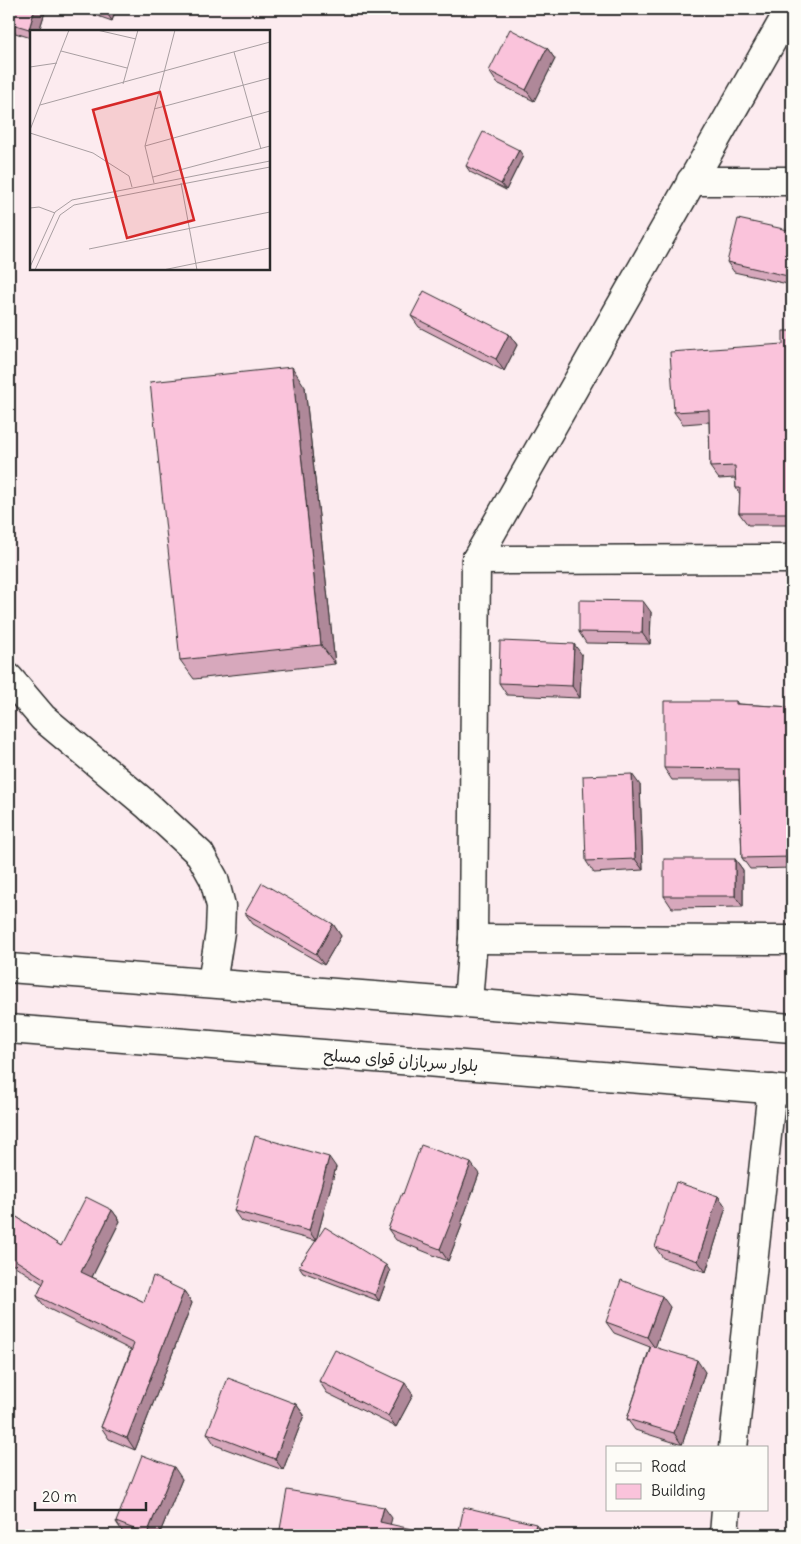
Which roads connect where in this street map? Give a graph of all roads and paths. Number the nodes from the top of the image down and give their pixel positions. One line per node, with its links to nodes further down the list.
1 (790, 9): 2 (street)
2 (691, 181): 3 (street); 5 (street)
3 (792, 181)
4 (792, 559): 5 (street)
5 (476, 560): 7 (street)
6 (9, 678): 10 (street)
7 (473, 940): 8 (street); 11 (street)
8 (792, 940)
9 (9, 968): 10 (street)
10 (212, 983): 11 (street)
11 (468, 1002): 12 (street)
12 (792, 1028)
13 (9, 1029): 14 (street, بلوار سربازان قوای مسلح)
14 (782, 1090): 15 (street)
15 (733, 1446)
16 (726, 1512): 17 (street)
17 (724, 1535)

